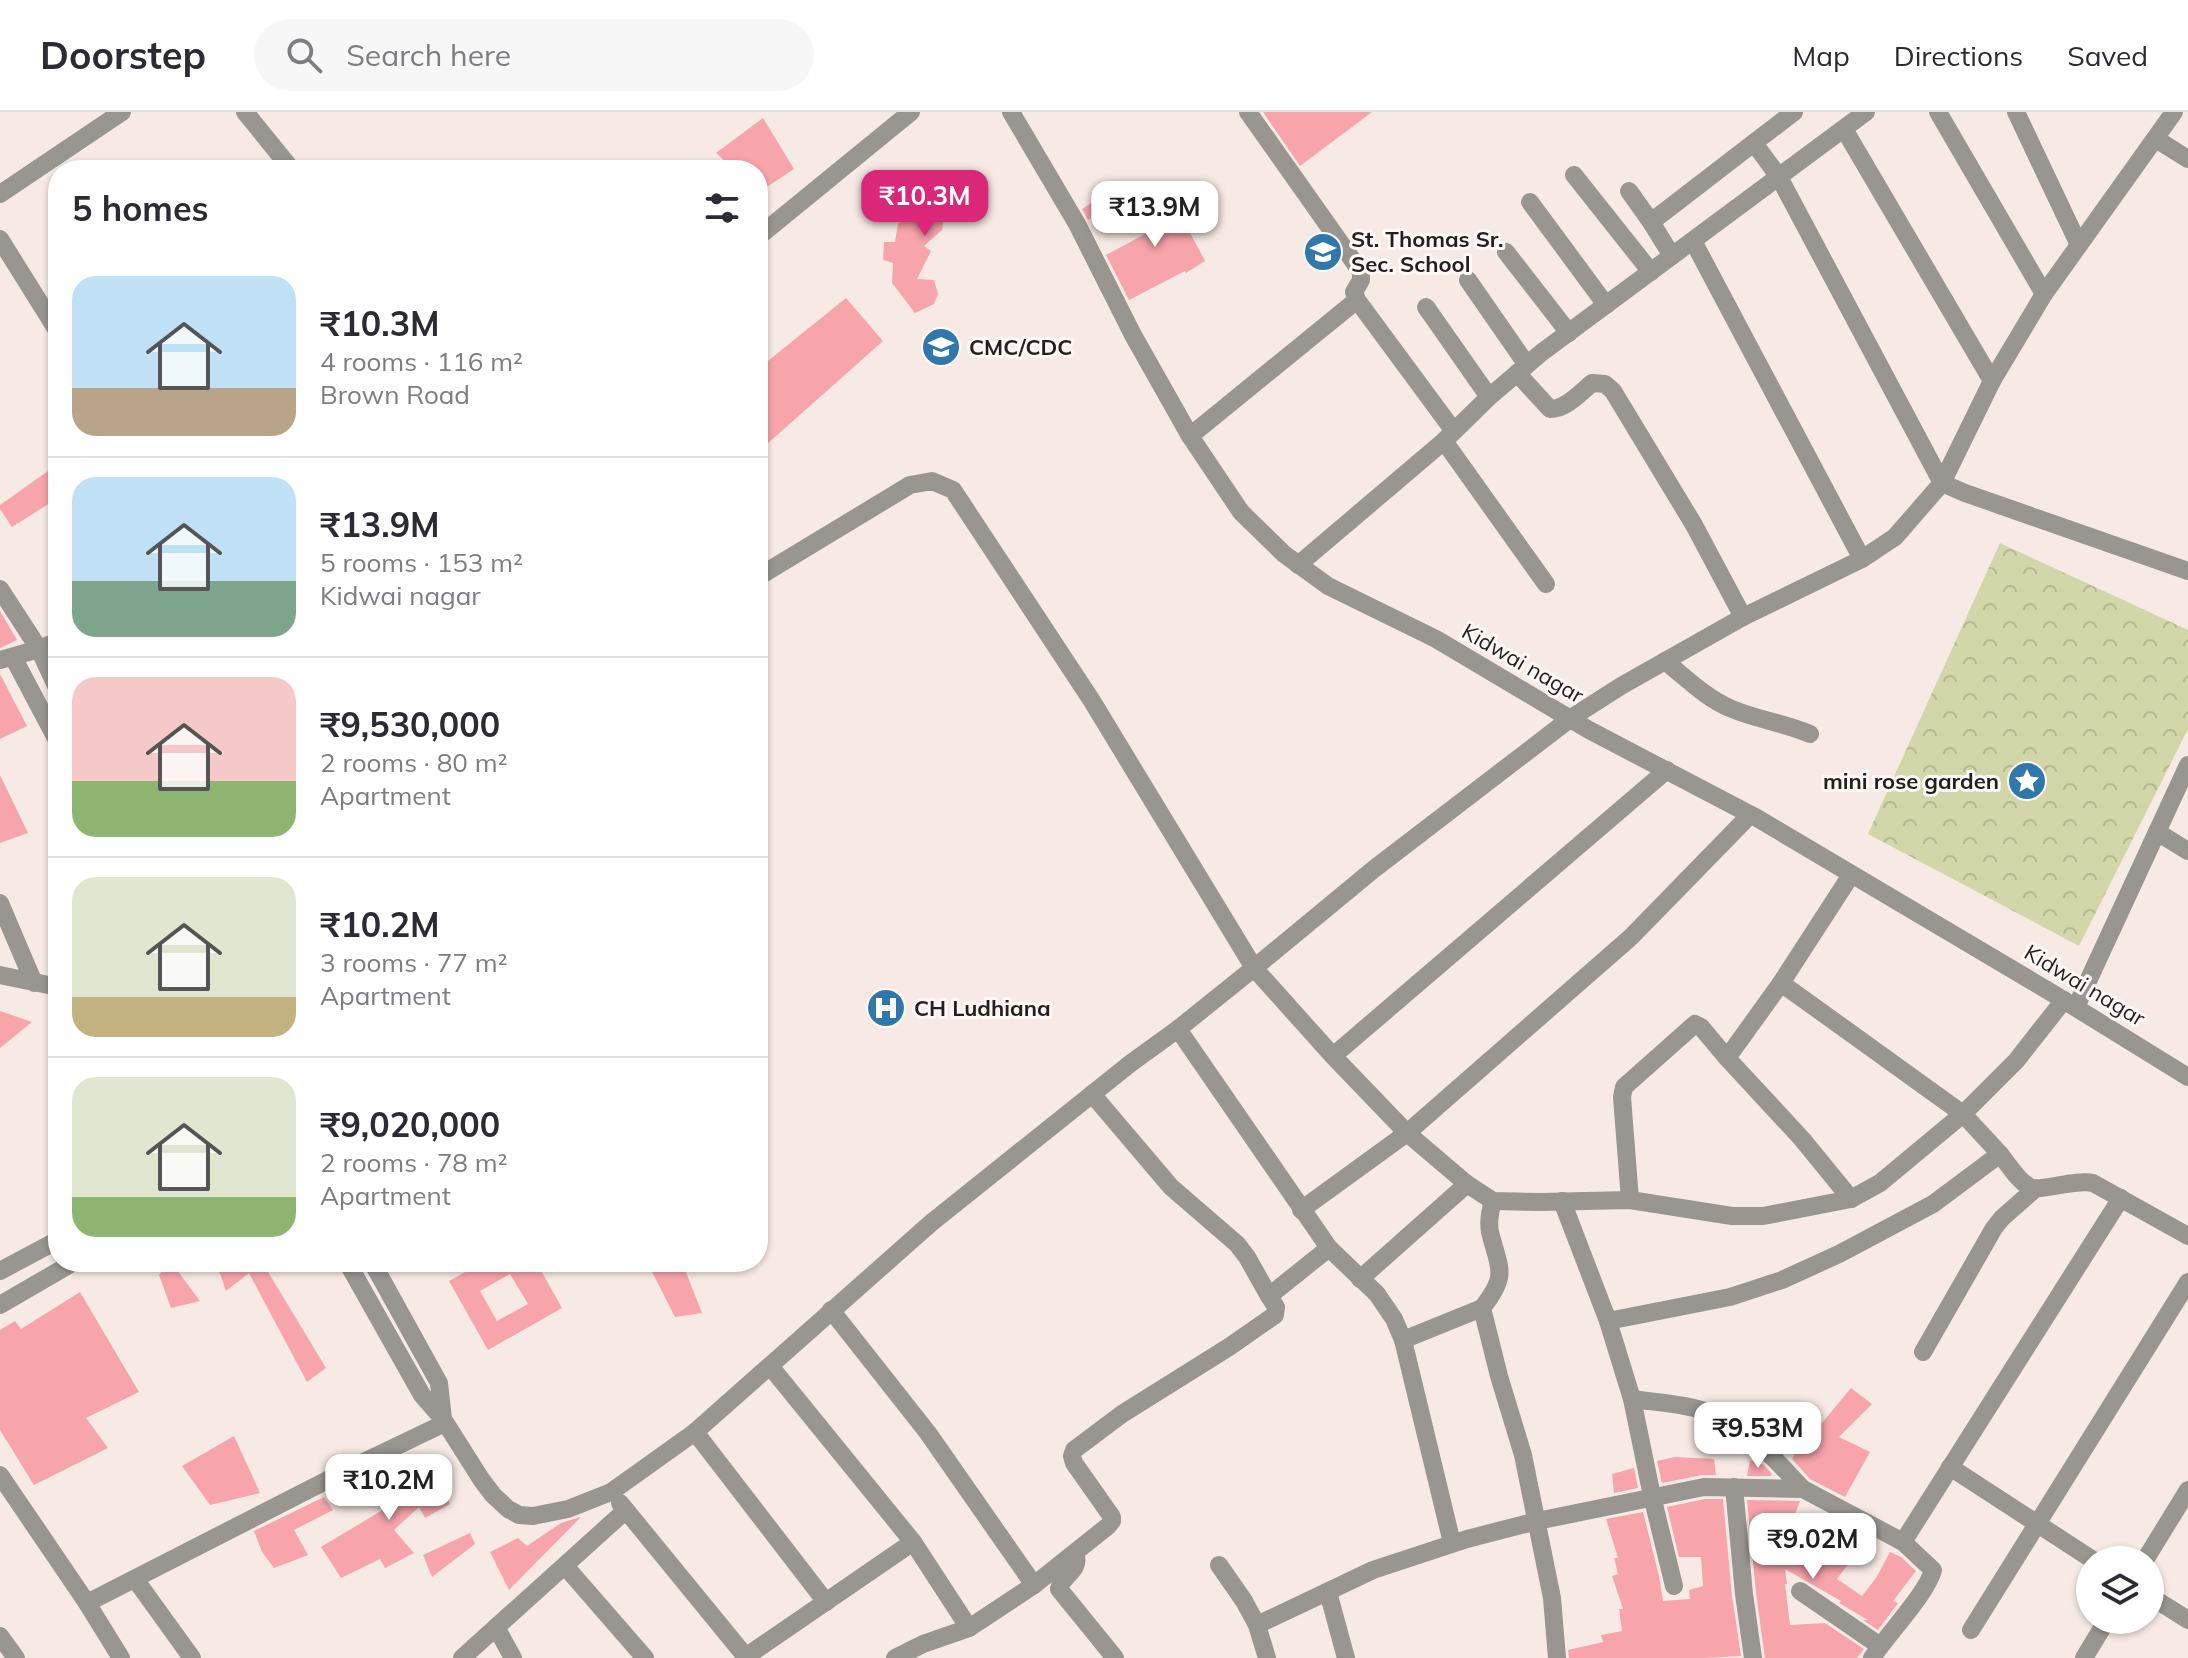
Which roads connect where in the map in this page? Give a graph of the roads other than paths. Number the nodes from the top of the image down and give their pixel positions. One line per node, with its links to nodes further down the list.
1 (122, 112): 15 (street)
2 (245, 112): 16 (street)
3 (911, 112): 24 (street)
4 (1011, 112): 42 (street, Kidwai nagar)
5 (1248, 112): 33 (street)
6 (1794, 112): 13 (street)
7 (1866, 112): 11 (street)
8 (1938, 112): 32 (street)
9 (2016, 112): 27 (street)
10 (2170, 114): 12 (street)
11 (1844, 129): 19 (street); 39 (street)
12 (2156, 139): 14 (street); 27 (street)
13 (1754, 143): 19 (street); 23 (street)
14 (2188, 159)
15 (51, 160)
16 (284, 160)
17 (48, 162): 21 (street)
18 (1574, 175): 30 (street)
19 (1779, 177): 26 (street); 43 (street)
20 (1629, 191): 23 (street)
21 (0, 194)
22 (1530, 202): 34 (street)
23 (1651, 222): 29 (street)
24 (768, 229)
25 (0, 239): 36 (street)
26 (1693, 241): 29 (street); 44 (street)
27 (2079, 245): 32 (street)
28 (1506, 252): 37 (street)
29 (1672, 256): 30 (street)
30 (1651, 272): 34 (street)
31 (1468, 280): 38 (street)
32 (2044, 294): 39 (street)
33 (1357, 300): 41 (street); 42 (street)
34 (1606, 305): 37 (street)
35 (1426, 307): 40 (street)
36 (48, 316)
37 (1569, 333): 38 (street)
38 (1522, 369): 40 (street); 50 (street)
39 (1992, 381): 43 (street)
40 (1489, 397): 41 (street)
41 (1448, 435): 45 (street); 48 (street)
42 (1190, 436): 45 (street, Kidwai nagar)
43 (1942, 483): 44 (street); 47 (street)
44 (1862, 559): 50 (street)
45 (1298, 565): 56 (street, Kidwai nagar)
46 (768, 571): 66 (street)
47 (2188, 571)
48 (1546, 584)
49 (0, 589): 52 (street)
50 (1743, 617): 54 (street)
51 (48, 645): 52 (street)
52 (39, 649): 53 (street); 55 (street)
53 (7, 658): 57 (street)
54 (1665, 661): 56 (street); 58 (street)
55 (48, 668)
56 (1571, 718): 60 (street, Kidwai nagar); 66 (street)
57 (48, 726)
58 (1810, 734)
59 (2188, 765): 62 (street)
60 (1667, 770): 61 (street, Kidwai nagar); 73 (street)
61 (1750, 815): 64 (street, Kidwai nagar); 78 (street)
62 (2157, 832): 63 (street); 71 (street)
63 (2188, 851)
64 (1851, 875): 69 (street); 71 (street, Kidwai nagar)
65 (0, 903): 68 (street)
66 (1254, 968): 72 (street); 73 (street)
67 (0, 975): 68 (street)
68 (34, 983): 70 (street)
69 (1781, 983): 74 (street); 77 (street)
70 (48, 985)
71 (2070, 1004): 75 (street, Kidwai nagar); 77 (street)
72 (1178, 1029): 76 (street); 87 (street)
73 (1333, 1056): 78 (street)
74 (1727, 1058): 83 (street); 84 (street)
75 (2188, 1077)
76 (1092, 1094): 99 (street); 102 (street)
77 (1963, 1114): 79 (street); 83 (street)
78 (1407, 1133): 80 (street); 87 (street)
79 (2000, 1154): 81 (street); 103 (street)
80 (1467, 1184): 85 (street); 96 (street)
81 (2035, 1189): 82 (street); 105 (street)
82 (2121, 1198): 88 (street); 110 (street)
83 (1851, 1199): 84 (street)
84 (1630, 1200): 86 (street)
85 (1493, 1201): 86 (street); 101 (street)
86 (1562, 1201): 103 (street)
87 (1301, 1210): 90 (street)
88 (2188, 1236)
89 (48, 1245): 91 (street)
90 (1329, 1248): 96 (street); 99 (street)
91 (27, 1256): 92 (street); 97 (street)
92 (0, 1271)
93 (57, 1272): 97 (street)
94 (353, 1272): 108 (street)
95 (378, 1272): 108 (street)
96 (1360, 1279): 104 (street)
97 (41, 1281): 100 (street)
98 (2188, 1282): 119 (street)
99 (1269, 1296): 125 (street)
100 (0, 1305)
101 (1482, 1308): 104 (street); 118 (street)
102 (831, 1310): 106 (street); 129 (street)
103 (1608, 1321): 107 (street)
104 (1403, 1340): 122 (street)
105 (1923, 1352)
106 (770, 1366): 109 (street); 120 (street)
107 (1632, 1399): 113 (street); 116 (street)
108 (444, 1421): 115 (street); 128 (street)
109 (695, 1432): 115 (street); 133 (street)
110 (1950, 1467): 119 (street); 121 (street)
111 (2, 1482): 134 (street)
112 (1734, 1487): 113 (street); 116 (street); 156 (street)
113 (1803, 1489): 121 (street)
114 (2188, 1490): 123 (street)
115 (611, 1492): 117 (street)
116 (1652, 1496): 118 (street); 130 (street)
117 (625, 1511): 127 (street); 150 (street)
118 (1537, 1521): 122 (street); 155 (street)
119 (2037, 1524): 124 (street); 140 (street)
120 (913, 1542): 133 (street); 139 (street)
121 (1903, 1542): 143 (street)
122 (1452, 1543): 132 (street)
123 (2154, 1546)
124 (2076, 1549)
125 (1075, 1553): 129 (street); 152 (street)
126 (1219, 1565): 137 (street)
127 (565, 1566): 138 (street); 149 (street)
128 (135, 1579): 134 (street); 146 (street)
129 (1034, 1585): 139 (street)
130 (1674, 1586)
131 (1800, 1591): 143 (street)
132 (1328, 1592): 137 (street); 154 (street)
133 (826, 1602): 150 (street)
134 (87, 1603): 145 (street)
135 (2164, 1605): 136 (street)
136 (2188, 1620)
137 (1257, 1625): 153 (street)
138 (496, 1627): 147 (street); 148 (street)
139 (969, 1628): 151 (street)
140 (1971, 1630)
141 (2099, 1634): 157 (street)
142 (0, 1636): 144 (street)
143 (1876, 1652)
144 (16, 1658)
145 (121, 1658)
146 (192, 1658)
147 (462, 1658)
148 (513, 1658)
149 (645, 1658)
150 (745, 1658)
151 (895, 1658)
152 (1115, 1658)
153 (1267, 1658)
154 (1346, 1658)
155 (1557, 1658)
156 (1753, 1658)
157 (2084, 1658)

